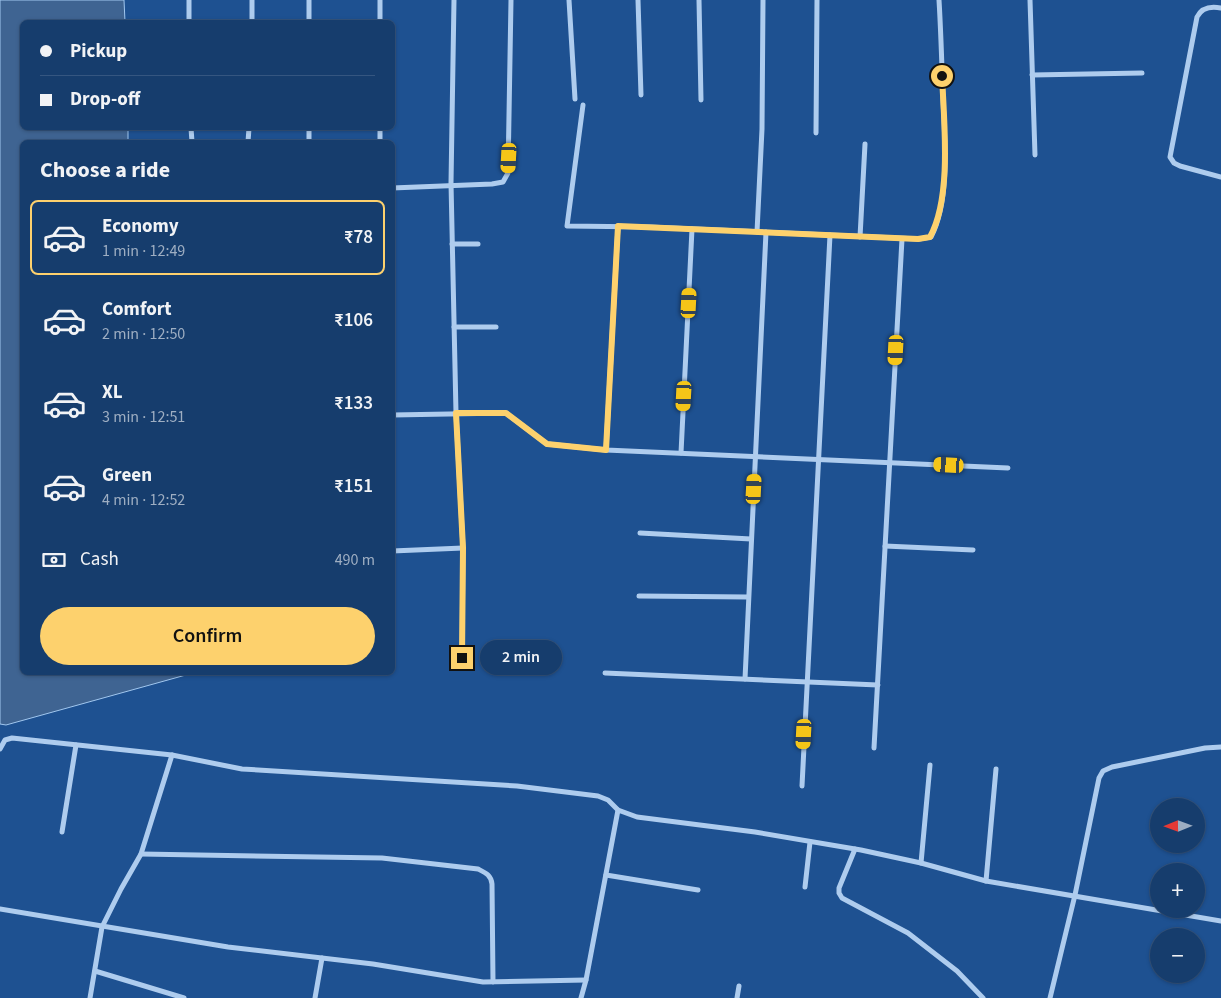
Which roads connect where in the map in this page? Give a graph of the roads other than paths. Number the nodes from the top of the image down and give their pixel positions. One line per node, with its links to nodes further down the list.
1 (189, 0): 16 (street)
2 (252, 0): 17 (street)
3 (310, 0): 18 (street)
4 (380, 0): 19 (street)
5 (454, 0): 30 (street)
6 (511, 0): 30 (street)
7 (569, 0): 23 (street)
8 (638, 0): 22 (street)
9 (699, 0): 24 (street)
10 (763, 0): 34 (street)
11 (817, 0): 26 (street)
12 (940, 0): 38 (street)
13 (1030, 0): 21 (street)
14 (1214, 0): 15 (street)
15 (1218, 8): 29 (street)
16 (189, 20)
17 (252, 20)
18 (310, 20)
19 (380, 20)
20 (1142, 73): 21 (street)
21 (1032, 75): 28 (street)
22 (641, 95)
23 (575, 99)
24 (701, 100)
25 (583, 105): 32 (street)
26 (816, 133)
27 (865, 144): 37 (street)
28 (1035, 155)
29 (1221, 177)
30 (452, 185): 31 (street); 39 (street)
31 (395, 188)
32 (618, 226): 33 (street); 45 (street)
33 (692, 229): 34 (street); 46 (street)
34 (757, 232): 35 (street)
35 (766, 232): 36 (street); 47 (street)
36 (830, 235): 37 (street); 48 (street)
37 (860, 236): 38 (street)
38 (902, 239): 49 (street)
39 (452, 244): 40 (street); 41 (street)
40 (478, 244)
41 (454, 327): 42 (street); 43 (street)
42 (496, 327)
43 (456, 413): 44 (street); 45 (street); 54 (street)
44 (395, 415)
45 (606, 450): 46 (street)
46 (682, 452): 47 (street)
47 (755, 456): 48 (street); 52 (street)
48 (819, 459): 49 (street); 62 (street)
49 (890, 462): 50 (street); 53 (street)
50 (1008, 468)
51 (640, 533): 52 (street)
52 (751, 539): 58 (street)
53 (885, 546): 55 (street); 63 (street)
54 (463, 548): 56 (street); 59 (street)
55 (973, 550)
56 (395, 551)
57 (640, 596): 58 (street)
58 (748, 597): 61 (street)
59 (462, 658)
60 (605, 673): 61 (street)
61 (745, 679): 62 (street)
62 (807, 682): 63 (street); 71 (street)
63 (878, 685): 66 (street)
64 (76, 745): 67 (street); 68 (street); 73 (street)
65 (1221, 747): 82 (street)
66 (874, 748)
67 (0, 749)
68 (172, 755): 72 (street); 76 (street)
69 (930, 765): 77 (street)
70 (996, 769): 79 (street)
71 (802, 786)
72 (618, 810): 74 (street); 78 (street)
73 (62, 832)
74 (810, 842): 75 (street); 80 (street)
75 (855, 849): 77 (street); 96 (street)
76 (140, 854): 85 (street); 89 (street)
77 (922, 863): 79 (street)
78 (606, 875): 81 (street); 88 (street)
79 (986, 881): 82 (street)
80 (804, 888)
81 (698, 890)
82 (1075, 896): 84 (street); 97 (street)
83 (0, 909): 85 (street)
84 (1221, 921)
85 (102, 927): 86 (street); 87 (street)
86 (322, 958): 89 (street); 93 (street)
87 (95, 971): 91 (street); 92 (street)
88 (586, 980): 89 (street); 94 (street)
89 (493, 982)
90 (739, 986): 95 (street)
91 (90, 998)
92 (184, 998)
93 (315, 998)
94 (580, 998)
95 (737, 998)
96 (983, 998)
97 (1050, 998)

